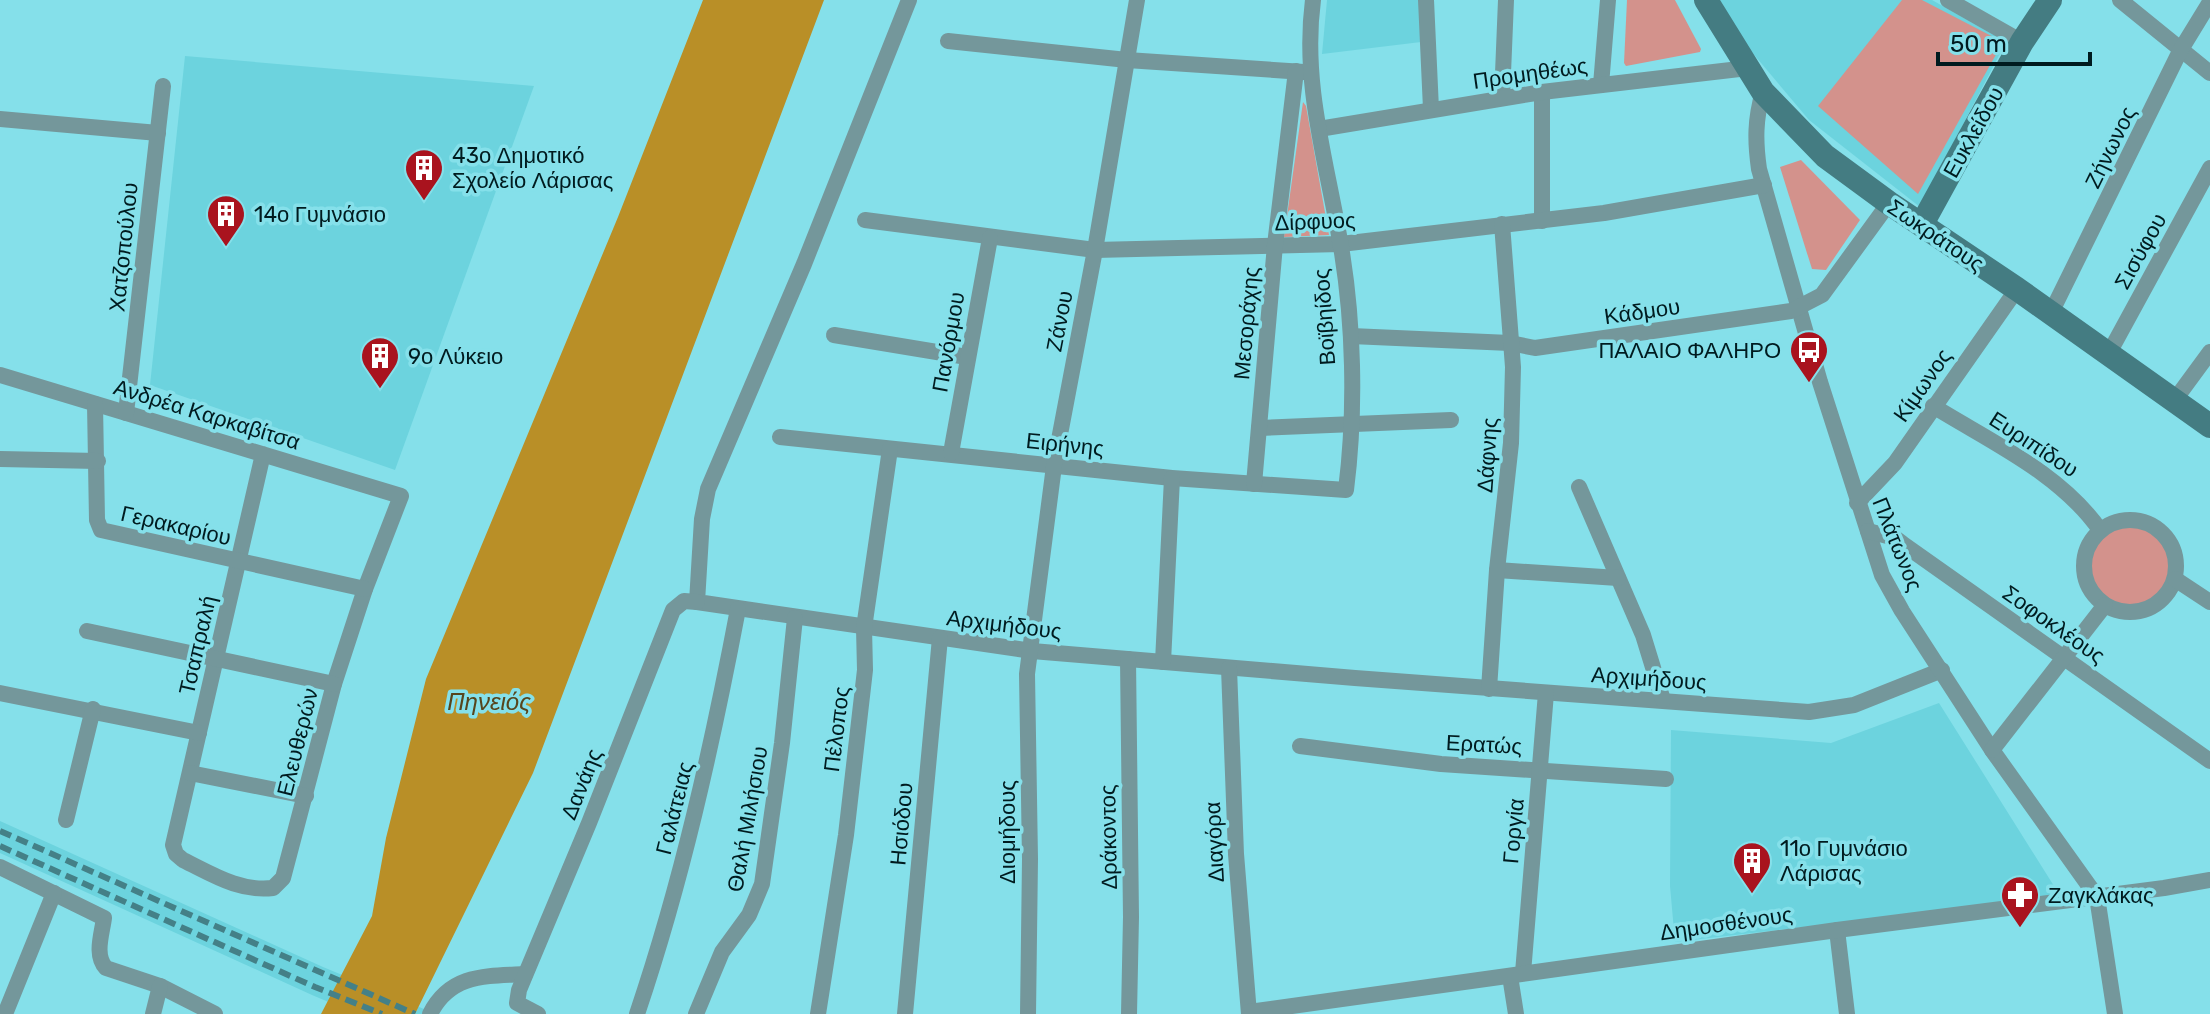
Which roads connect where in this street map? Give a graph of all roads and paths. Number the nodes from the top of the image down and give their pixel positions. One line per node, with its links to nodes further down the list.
1 (909, 0): 77 (street)
2 (1137, 0): 15 (street, Ζάνου)
3 (1313, 0): 17 (street, Βοϊβηίδος)
4 (1426, 0): 24 (street)
5 (1506, 0): 23 (street)
6 (1608, 0): 19 (street)
7 (1706, 0): 16 (main road, Σωκράτους)
8 (1948, 0): 13 (street)
9 (2050, 0): 13 (main road, Ευκλείδου)
10 (2120, 0): 14 (street)
11 (2210, 2): 14 (street, Ζήνωνος)
12 (948, 41): 15 (street)
13 (2022, 42): 34 (main road, Ευκλείδου)
14 (2180, 51): 18 (street); 41 (street, Ζήνωνος)
15 (1127, 60): 17 (street); 38 (street, Ζάνου)
16 (1748, 68): 19 (street, Προμηθέως); 22 (main road, Σωκράτους)
17 (1303, 72): 26 (street, Βοϊβηίδος); 37 (street, Μεσοράχης)
18 (2210, 73)
19 (1601, 85): 21 (street, Προμηθέως)
20 (163, 86): 27 (street, Χατζοπούλου)
21 (1542, 92): 23 (street, Προμηθέως); 32 (street)
22 (1763, 92): 29 (street, Πλάτωνος); 30 (main road, Σωκράτους)
23 (1502, 98): 24 (street, Προμηθέως)
24 (1431, 109): 26 (street, Προμηθέως)
25 (0, 119): 27 (street)
26 (1319, 129): 36 (street, Βοϊβηίδος)
27 (158, 133): 52 (street, Χατζοπούλου)
28 (2210, 168): 46 (street, Σισύφου)
29 (1764, 185): 32 (street, Δίρφυος); 40 (street, Πλάτωνος)
30 (1889, 203): 34 (main road, Σωκράτους); 40 (street, Κάδμου)
31 (865, 220): 35 (street, Δίρφυος)
32 (1542, 221): 33 (street, Δίρφυος)
33 (1502, 224): 36 (street, Δίρφυος); 44 (street, Δάφνης)
34 (1922, 224): 39 (main road, Σωκράτους)
35 (990, 238): 38 (street, Δίρφυος); 47 (street, Πανόρμου)
36 (1341, 244): 37 (street, Δίρφυος); 43 (street, Βοϊβηίδος)
37 (1275, 245): 38 (street, Δίρφυος); 56 (street, Μεσοράχης)
38 (1095, 250): 63 (street, Ζάνου)
39 (2017, 289): 41 (main road, Σωκράτους); 51 (street, Κίμωνος)
40 (1800, 307): 44 (street, Κάδμου); 69 (street, Πλάτωνος)
41 (2051, 313): 46 (main road, Σωκράτους)
42 (834, 335): 47 (street)
43 (1351, 336): 44 (street, Κάδμου); 54 (street, Βοϊβηίδος)
44 (1510, 343): 73 (street, Δάφνης)
45 (2210, 352): 49 (street)
46 (2108, 355): 49 (main road, Σωκράτους)
47 (967, 357): 59 (street, Πανόρμου)
48 (0, 375): 50 (street, Ανδρέα Καρκαβίτσα)
49 (2174, 401): 55 (main road, Σωκράτους)
50 (95, 404): 52 (street, Ανδρέα Καρκαβίτσα); 62 (street, Γερακαρίου)
51 (1933, 406): 69 (street, Κίμωνος); 70 (street, Ευριπίδου)
52 (126, 413): 60 (street, Ανδρέα Καρκαβίτσα)
53 (1451, 420): 54 (street)
54 (1350, 422): 56 (street); 67 (street, Βοϊβηίδος)
55 (2210, 426)
56 (1259, 428): 65 (street, Μεσοράχης)
57 (780, 437): 58 (street, Ειρήνης)
58 (890, 449): 59 (street, Ειρήνης); 82 (street, Πέλοπος)
59 (951, 453): 63 (street, Ειρήνης)
60 (263, 454): 68 (street, Ανδρέα Καρκαβίτσα); 72 (street, Τσαπραλή)
61 (0, 459): 62 (street)
62 (98, 461): 72 (street, Γερακαρίου)
63 (1054, 466): 64 (street, Ειρήνης); 85 (street, Ζάνου)
64 (1172, 478): 65 (street, Ειρήνης); 89 (street)
65 (1254, 484): 67 (street, Ειρήνης)
66 (1579, 487): 74 (street)
67 (1346, 490)
68 (401, 496): 76 (street, Ελευθερών)
69 (1857, 503): 71 (street, Πλάτωνος)
70 (2100, 530): 75 (street); 79 (street)
71 (1868, 531): 86 (street, Σοφοκλέους); 91 (street, Πλάτωνος)
72 (239, 562): 76 (street, Γερακαρίου); 88 (street, Τσαπραλή)
73 (1497, 570): 74 (street); 93 (street, Δάφνης)
74 (1618, 578): 96 (street)
75 (2175, 579): 78 (street); 79 (street)
76 (365, 589): 92 (street, Ελευθερών)
77 (697, 602): 80 (street, Αρχιμήδους); 113 (street, Δανάης)
78 (2210, 602)
79 (2105, 605): 86 (street)
80 (738, 609): 81 (street, Αρχιμήδους); 122 (street, Γαλάτειας)
81 (795, 618): 82 (street, Αρχιμήδους); 123 (street, Θαλή Μιλήσιου)
82 (864, 628): 84 (street, Αρχιμήδους); 124 (street, Πέλοπος)
83 (87, 631): 88 (street)
84 (940, 638): 85 (street, Αρχιμήδους); 125 (street, Ησιόδου)
85 (1032, 651): 87 (street, Αρχιμήδους); 126 (street, Διομήδους)
86 (2064, 658): 100 (street); 101 (street, Σοφοκλέους)
87 (1128, 659): 89 (street, Αρχιμήδους); 127 (street, Δράκοντος)
88 (216, 660): 92 (street); 98 (street, Τσαπραλή)
89 (1163, 662): 90 (street, Αρχιμήδους)
90 (1229, 668): 93 (street, Αρχιμήδους); 116 (street, Διαγόρα)
91 (1942, 670): 96 (street, Αρχιμήδους); 100 (street, Πλάτωνος)
92 (334, 684): 105 (street, Ελευθερών)
93 (1489, 689): 95 (street, Αρχιμήδους)
94 (0, 693): 97 (street)
95 (1546, 693): 96 (street, Αρχιμήδους); 102 (street, Γοργία)
96 (1663, 700)
97 (93, 709): 98 (street); 106 (street)
98 (199, 733): 103 (street, Τσαπραλή)
99 (1300, 746): 102 (street, Ερατώς)
100 (1992, 750): 111 (street, Πλάτωνος)
101 (2210, 761)
102 (1540, 769): 104 (street, Ερατώς); 114 (street, Γοργία)
103 (190, 773): 105 (street); 107 (street, Τσαπραλή)
104 (1666, 779)
105 (306, 796): 107 (street, Ελευθερών)
106 (66, 820)
107 (173, 845)
108 (0, 867): 110 (street)
109 (2207, 877): 111 (street, Δημοσθένους)
110 (54, 893): 115 (street); 117 (street)
111 (2097, 897): 112 (street, Δημοσθένους); 130 (street, Πλάτωνος)
112 (1837, 930): 114 (street, Δημοσθένους); 129 (street)
113 (525, 974): 120 (street); 121 (street, Δανάης)
114 (1516, 975): 116 (street, Δημοσθένους); 128 (street, Γοργία)
115 (160, 986): 118 (street); 119 (street)
116 (1249, 1013)
117 (5, 1014)
118 (153, 1014)
119 (215, 1014)
120 (430, 1014)
121 (538, 1014)
122 (637, 1014)
123 (696, 1014)
124 (818, 1014)
125 (905, 1014)
126 (1028, 1014)
127 (1129, 1014)
128 (1516, 1014)
129 (1847, 1014)
130 (2115, 1014)

